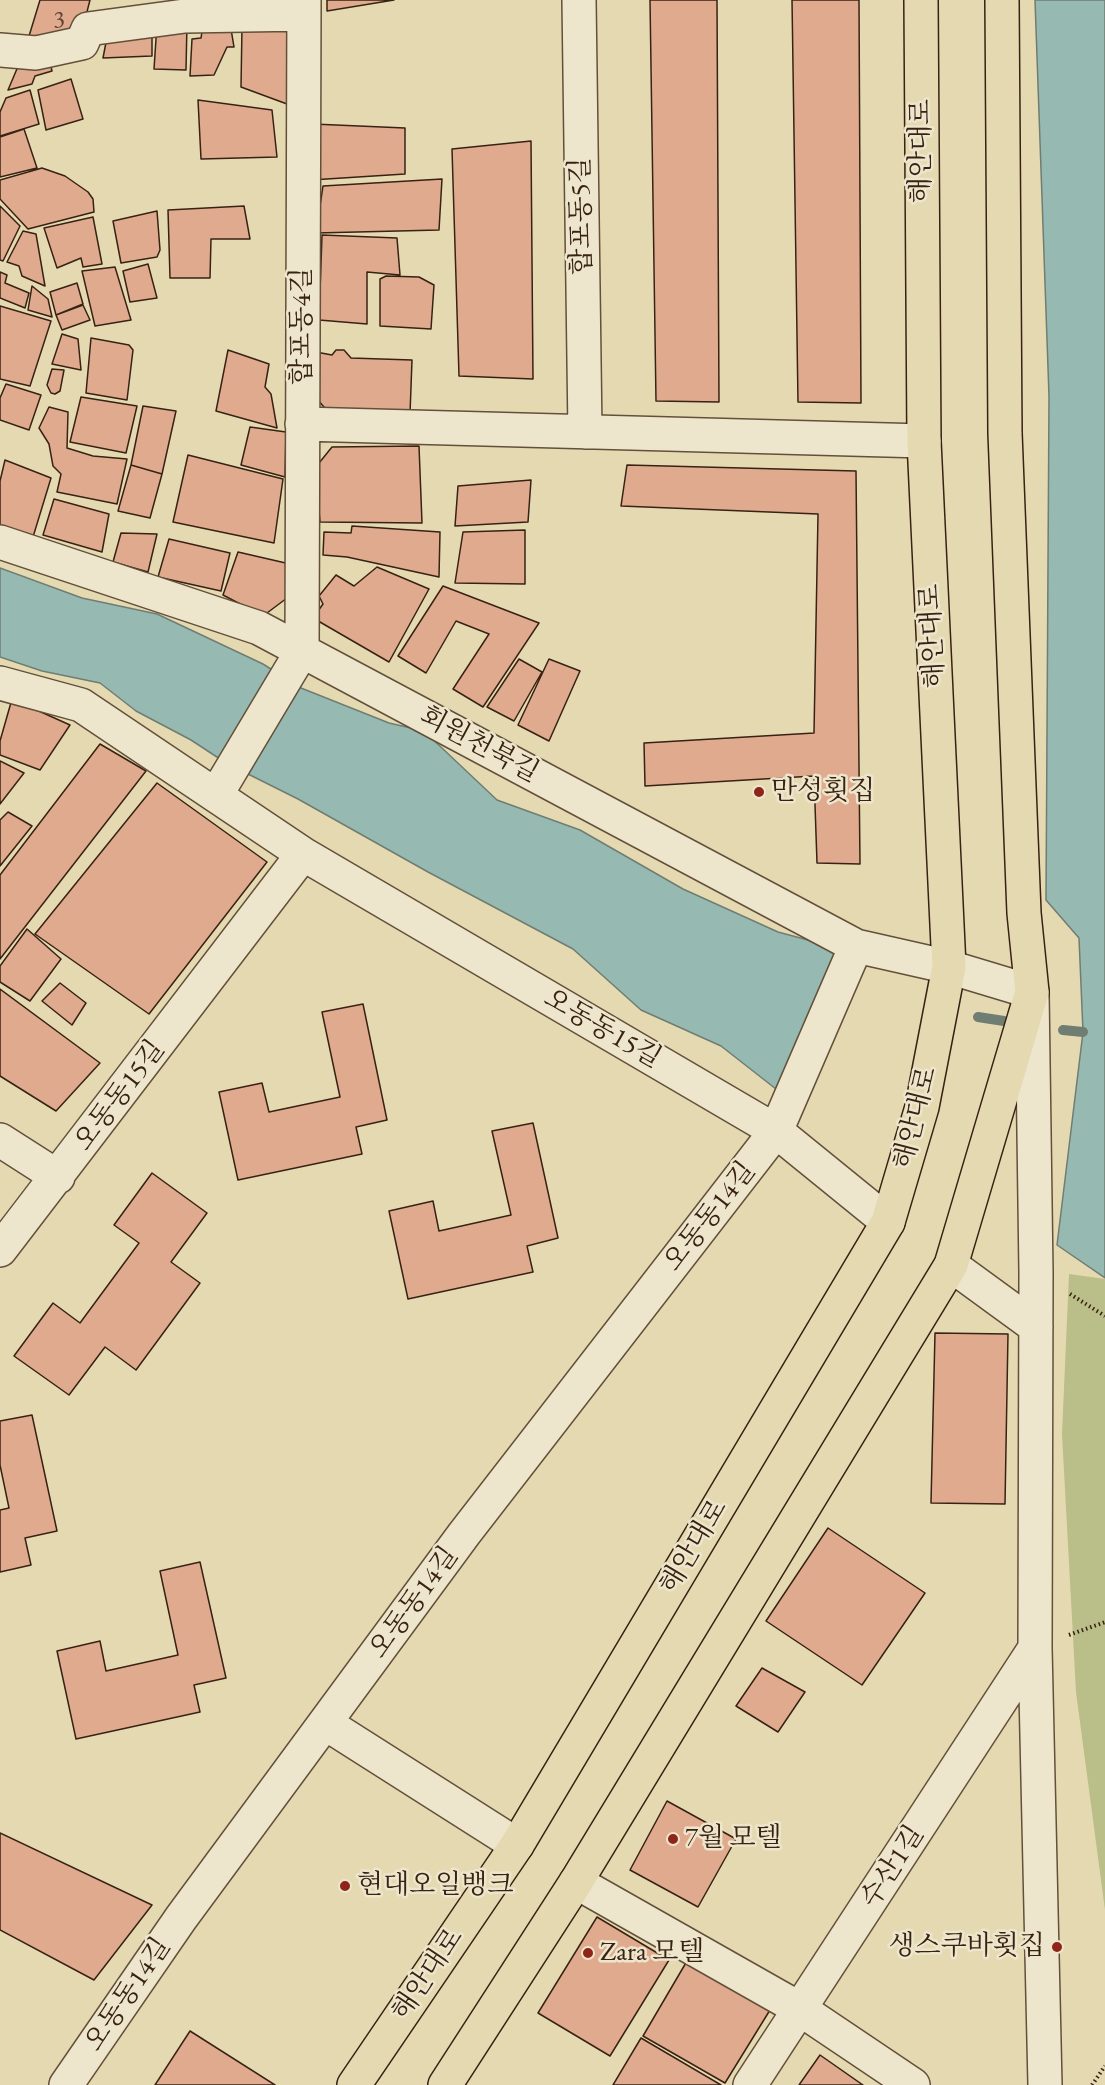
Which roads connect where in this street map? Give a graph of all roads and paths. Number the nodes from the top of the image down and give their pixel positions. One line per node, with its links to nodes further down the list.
1 (579, 0): 7 (street, 합포동5길)
2 (921, 0): 8 (main road, 해안대로)
3 (1002, 0): 16 (main road)
4 (304, 7): 5 (street); 6 (street, 합포동4길)
5 (0, 50)
6 (302, 424): 7 (street); 10 (street, 합포동4길)
7 (585, 432): 8 (street)
8 (924, 441): 15 (main road, 해안대로)
9 (0, 542): 10 (street, 회원천북길)
10 (302, 651): 12 (street); 14 (street, 회원천북길)
11 (0, 682): 12 (street, 오동동15길)
12 (216, 795): 13 (street, 오동동15길)
13 (303, 854): 17 (street, 오동동15길); 19 (street, 오동동15길)
14 (856, 946): 15 (street, 회원천북길); 17 (street, 오동동14길)
15 (949, 967): 16 (street, 회원천북길); 20 (main road, 해안대로)
16 (1032, 992): 22 (main road); 23 (street)
17 (776, 1131): 20 (street, 오동동15길); 25 (street, 오동동14길)
18 (0, 1140): 19 (street)
19 (58, 1178): 21 (street, 오동동15길)
20 (888, 1222): 26 (main road, 해안대로)
21 (0, 1250)
22 (951, 1265): 23 (street); 27 (main road)
23 (1036, 1327): 24 (street)
24 (1035, 1648): 28 (street, 수산1길); 35 (street)
25 (325, 1723): 26 (street); 30 (street, 오동동14길)
26 (517, 1845): 31 (main road, 해안대로)
27 (576, 1882): 28 (street); 32 (main road)
28 (800, 2009): 33 (street, 수산1길); 34 (street)
29 (1105, 2066): 36 (path)
30 (66, 2085)
31 (354, 2085)
32 (445, 2085)
33 (750, 2085)
34 (913, 2085)
35 (1045, 2085)
36 (1092, 2085)

